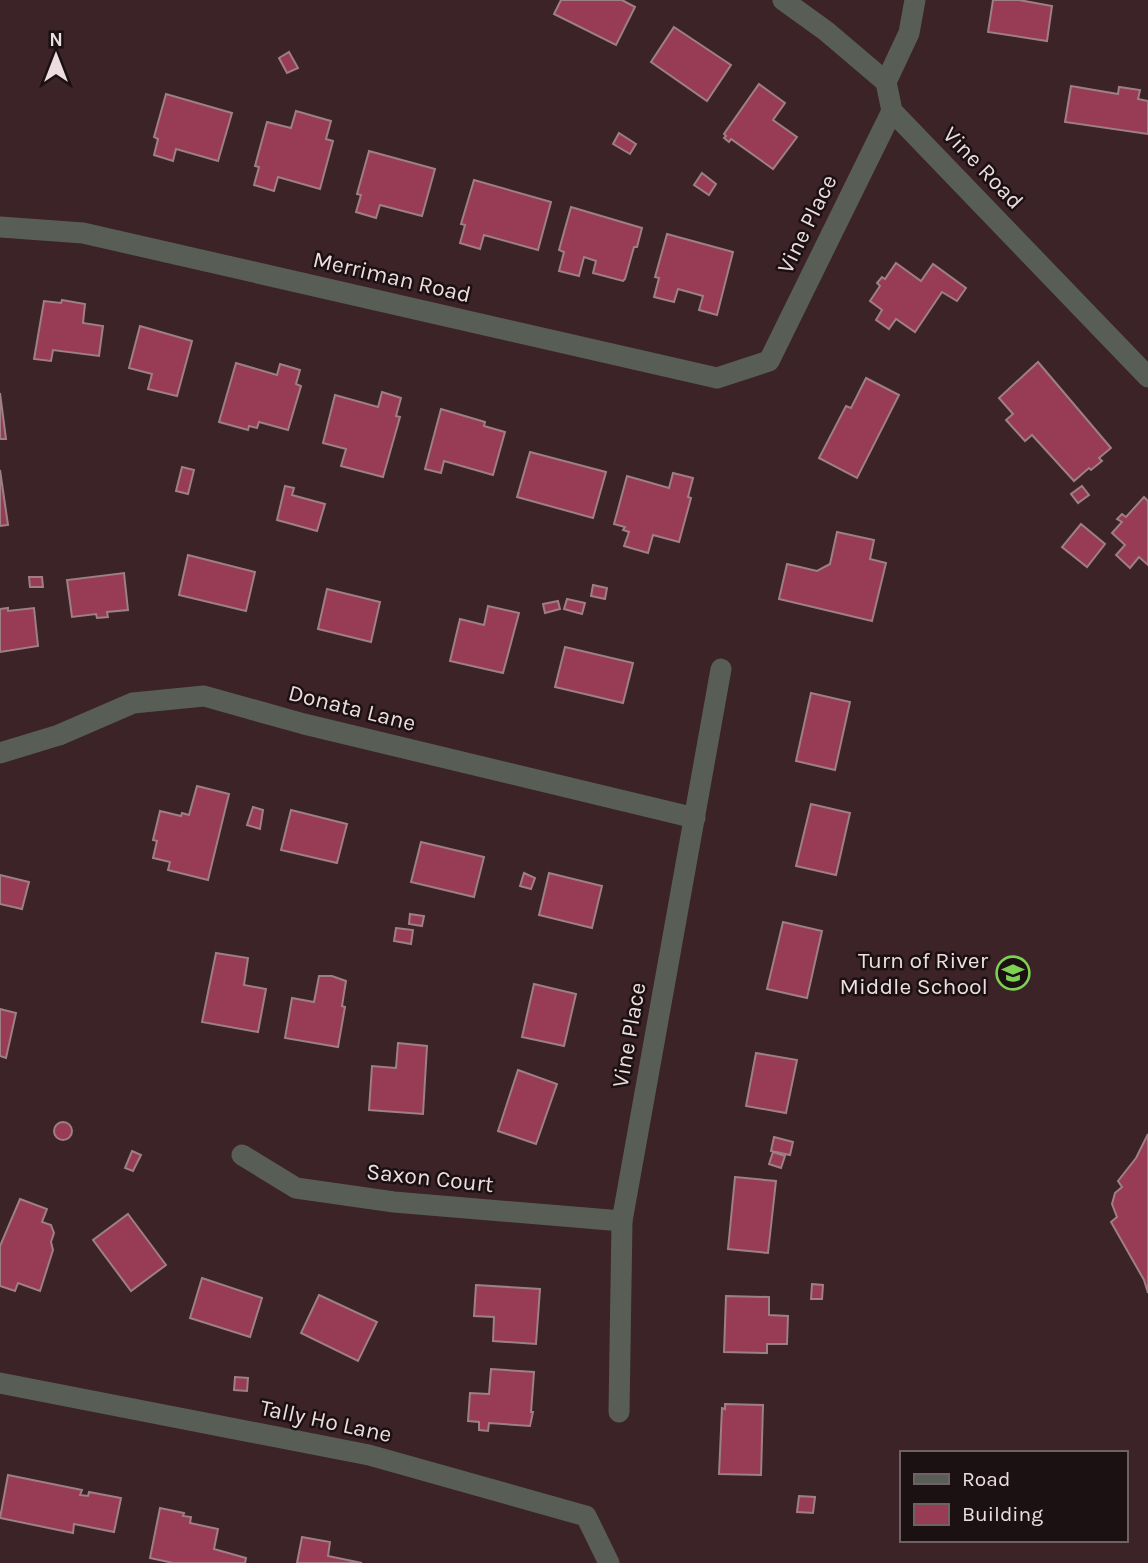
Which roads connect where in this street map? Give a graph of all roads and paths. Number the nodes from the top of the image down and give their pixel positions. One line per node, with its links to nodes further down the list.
1 (783, 0): 3 (street)
2 (915, 0): 3 (street)
3 (886, 82): 4 (street)
4 (892, 111): 6 (street, Vine Place); 7 (street, Vine Road)
5 (0, 228): 6 (street, Merriman Road)
6 (769, 361)
7 (1148, 377)
8 (721, 669): 10 (street, Vine Place)
9 (0, 753): 10 (street, Donata Lane)
10 (695, 818): 12 (street, Vine Place)
11 (242, 1155): 12 (street, Saxon Court)
12 (622, 1221): 14 (street, Vine Place)
13 (0, 1383): 15 (street, Tally Ho Lane)
14 (619, 1412)
15 (609, 1563)

